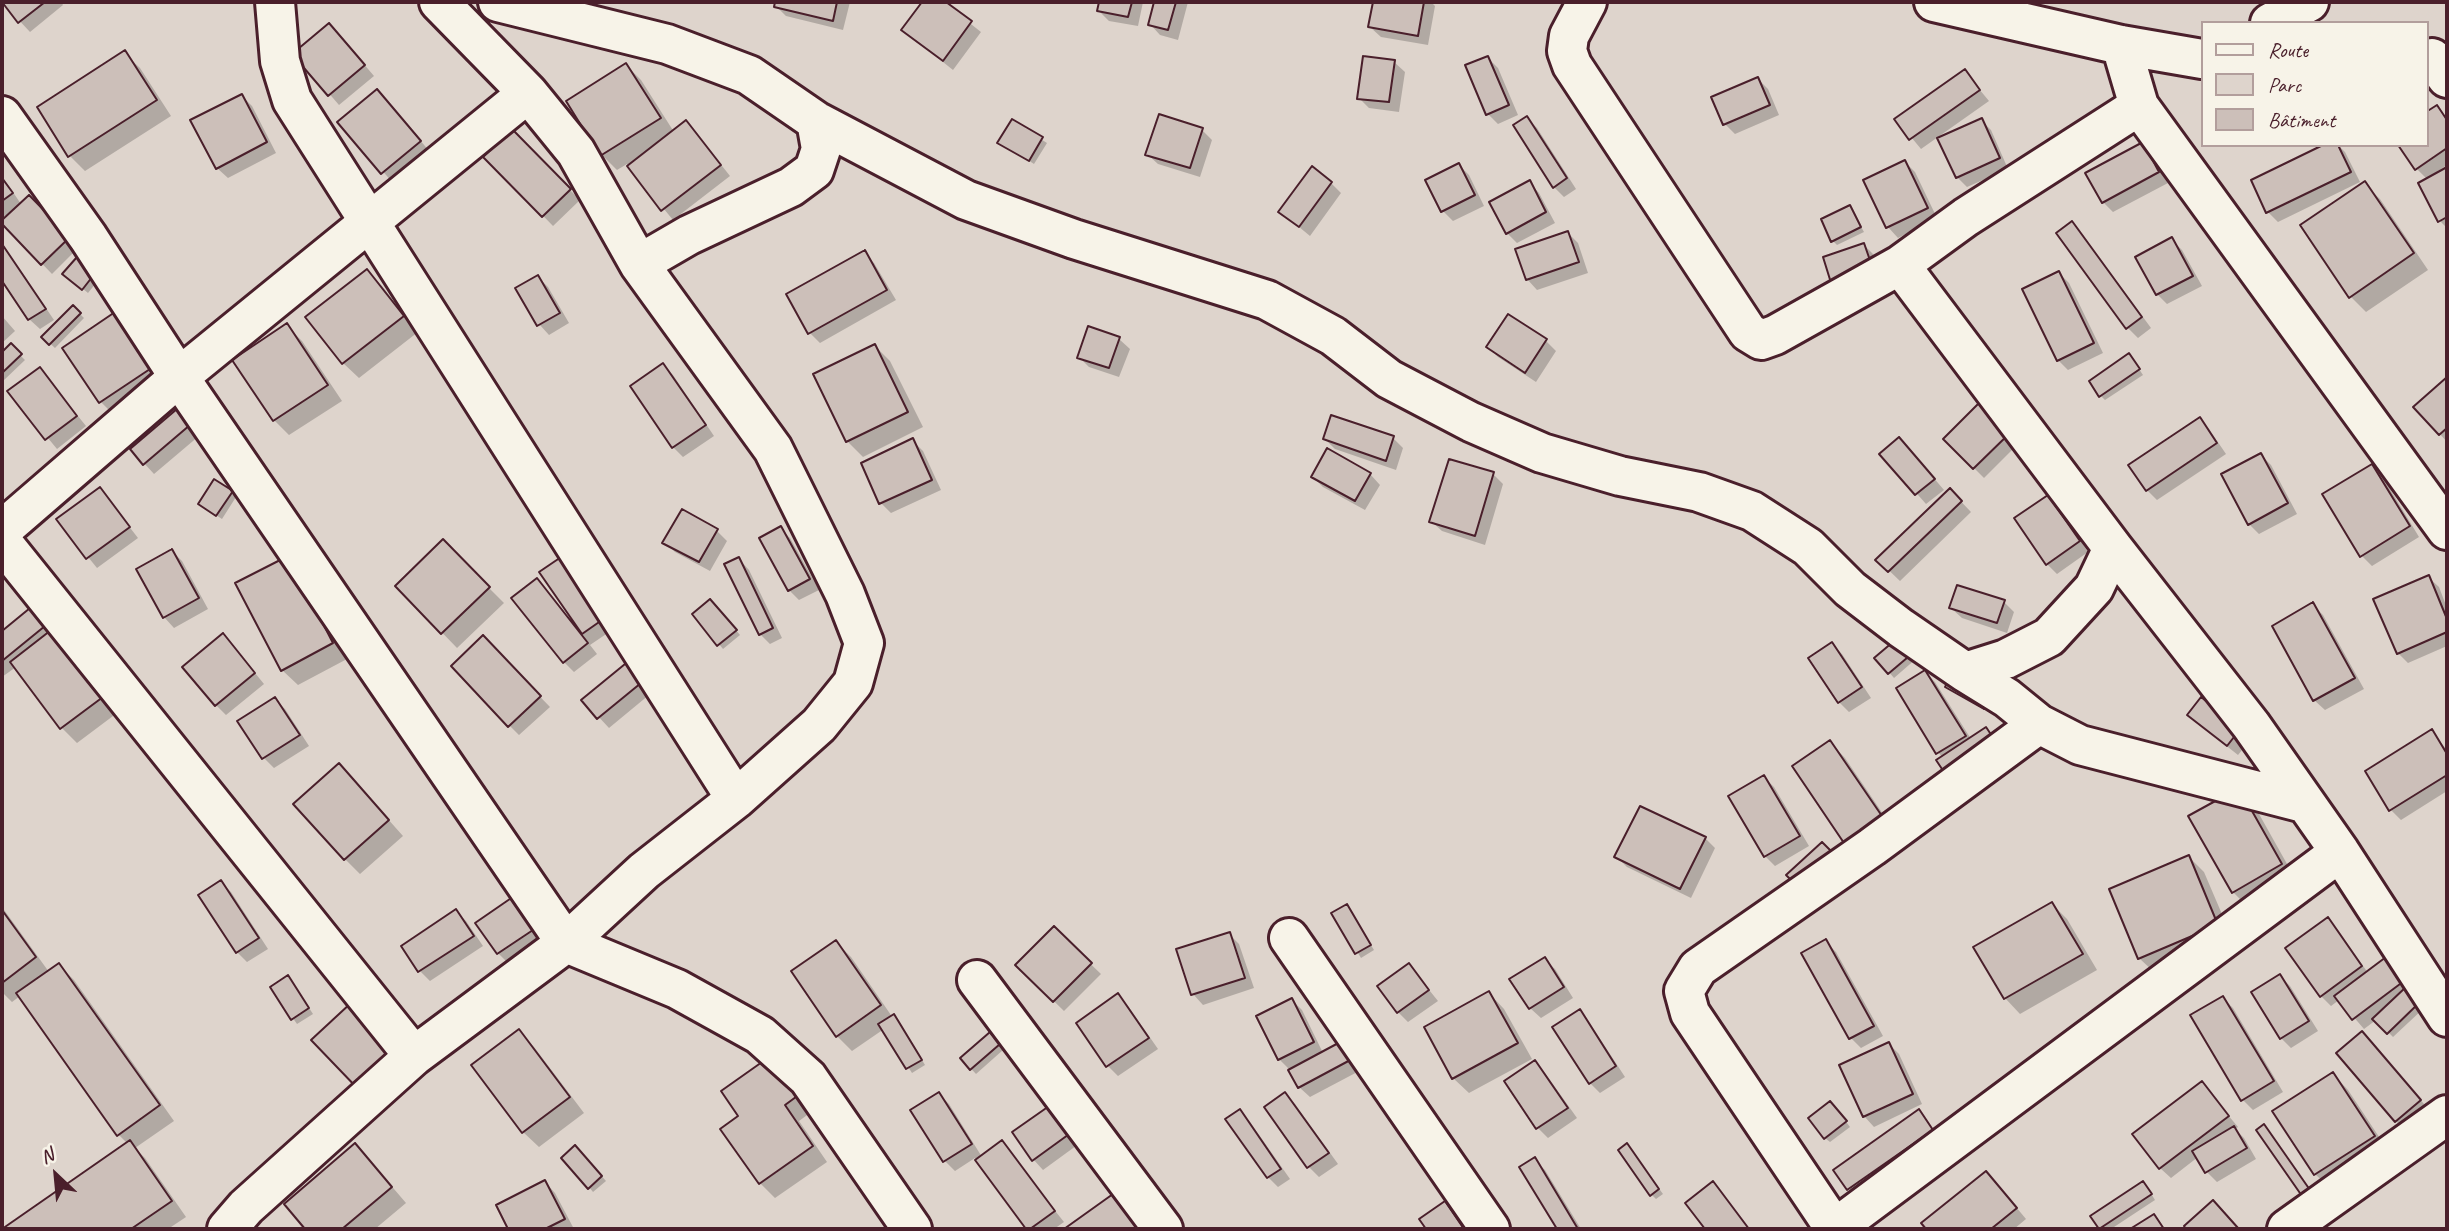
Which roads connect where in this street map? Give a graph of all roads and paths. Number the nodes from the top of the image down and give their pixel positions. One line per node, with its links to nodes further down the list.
1 (275, 2): 14 (street)
2 (439, 2): 10 (street)
3 (498, 2): 13 (street)
4 (1587, 2): 16 (street)
5 (1934, 2): 8 (street)
6 (2309, 2): 7 (street)
7 (2274, 21)
8 (2121, 45): 9 (street); 11 (street)
9 (2200, 60)
10 (528, 93): 14 (street); 15 (street)
11 (2139, 106): 16 (street); 19 (street)
12 (2, 116): 17 (street)
13 (816, 121): 15 (street); 22 (street)
14 (369, 224): 17 (street); 24 (street)
15 (639, 264): 24 (street)
16 (1900, 265): 21 (street)
17 (180, 377): 18 (street); 28 (street)
18 (2, 530)
19 (2447, 530)
20 (2, 542): 31 (street)
21 (2113, 548): 22 (street); 25 (street)
22 (1965, 672): 23 (street)
23 (2039, 724): 25 (street); 37 (street)
24 (736, 799): 28 (street)
25 (2304, 803): 26 (street)
26 (2340, 852): 30 (street); 37 (street)
27 (1289, 937): 36 (street)
28 (566, 943): 31 (street); 34 (street)
29 (976, 979): 35 (street)
30 (2447, 1017)
31 (414, 1056): 33 (street)
32 (2447, 1115): 38 (street)
33 (227, 1229)
34 (912, 1229)
35 (1163, 1229)
36 (1490, 1229)
37 (1834, 1229)
38 (2287, 1229)

